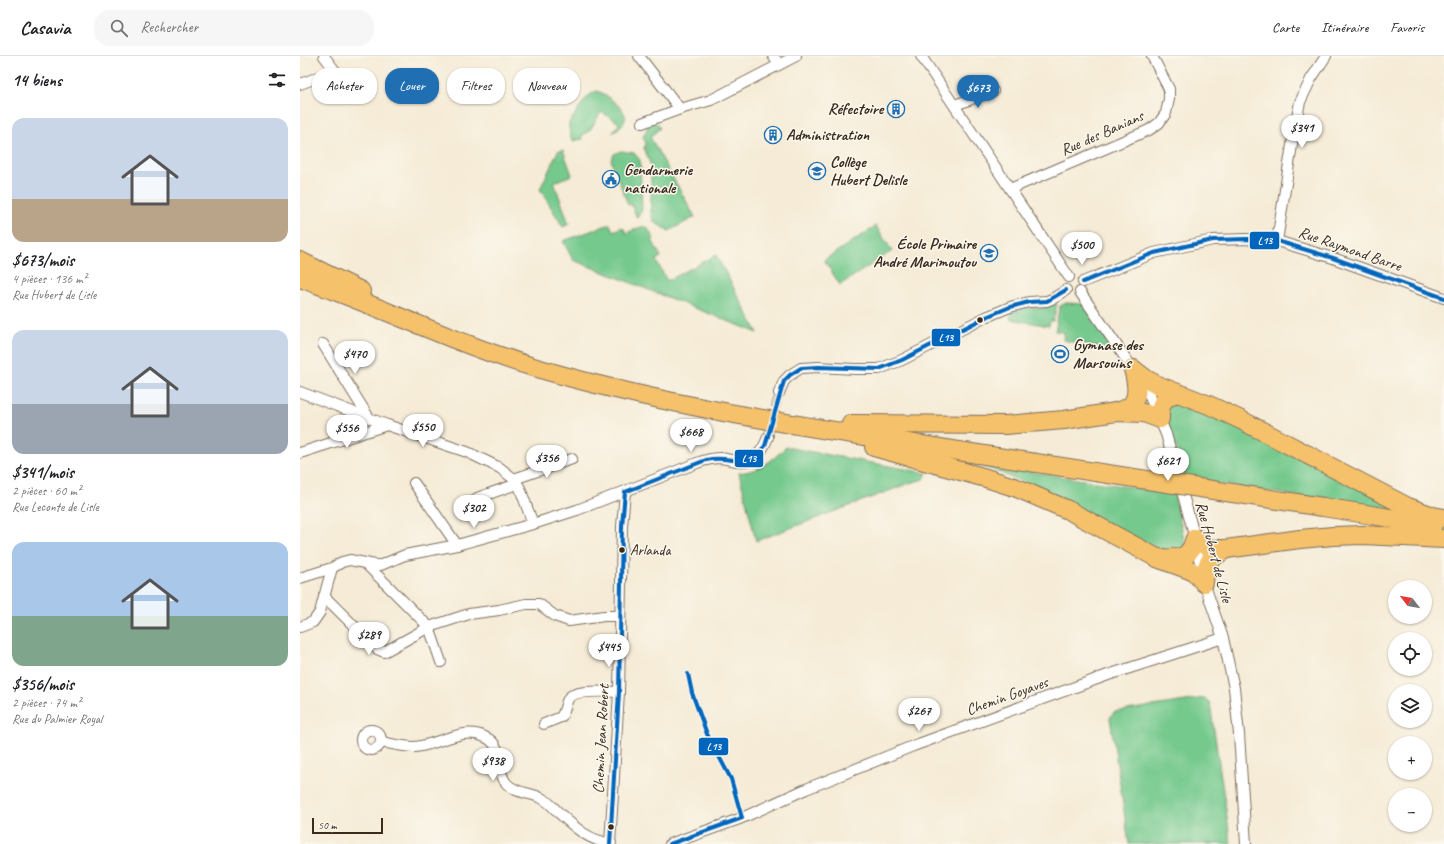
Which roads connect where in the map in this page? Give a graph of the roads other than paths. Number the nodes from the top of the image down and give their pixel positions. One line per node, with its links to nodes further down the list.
1 (324, 56): 8 (street)
2 (639, 56): 13 (street)
3 (796, 56): 7 (street)
4 (921, 56): 12 (street)
5 (1152, 56): 15 (street, Rue des Banians)
6 (1326, 56): 16 (street)
7 (776, 60): 13 (street)
8 (333, 68)
9 (312, 80): 10 (street)
10 (300, 84)
11 (993, 91): 12 (street)
12 (955, 105): 15 (street)
13 (680, 109): 14 (street)
14 (642, 123)
15 (1010, 189): 18 (street)
16 (1277, 241): 19 (street, Rue Raymond Barre); 21 (street, Rue Raymond Barre)
17 (302, 266): 30 (highway)
18 (1069, 277): 19 (street); 20 (street)
19 (1082, 287): 20 (street); 23 (street, Rue Hubert de Lisle)
20 (1066, 290): 25 (street)
21 (1444, 298)
22 (323, 344): 28 (street)
23 (1133, 369): 26 (highway); 27 (highway); 29 (street, Rue Hubert de Lisle)
24 (300, 392): 28 (street)
25 (780, 393)
26 (1177, 393): 29 (highway); 39 (highway)
27 (1116, 412): 29 (highway); 30 (highway)
28 (369, 418): 31 (street)
29 (1160, 419): 42 (street, Rue Hubert de Lisle)
30 (794, 424): 41 (highway, bridge); 46 (highway)
31 (387, 425): 33 (street); 35 (street)
32 (768, 437): 37 (street)
33 (300, 453)
34 (572, 458): 35 (street)
35 (516, 482): 38 (street); 40 (street)
36 (414, 484): 44 (street)
37 (625, 492): 40 (street); 52 (street, Chemin Jean Robert)
38 (477, 498)
39 (1444, 518)
40 (532, 524): 44 (street)
41 (1444, 527)
42 (1195, 538): 45 (highway); 46 (highway); 50 (street, Rue Hubert de Lisle)
43 (1444, 539): 45 (highway)
44 (457, 545): 47 (street)
45 (1226, 549): 50 (highway)
46 (1157, 558): 50 (highway)
47 (366, 564): 48 (street); 54 (street)
48 (332, 568): 49 (street); 51 (street)
49 (300, 578)
50 (1204, 583): 55 (street, Rue Hubert de Lisle)
51 (324, 596): 53 (street); 54 (street)
52 (620, 616): 54 (street); 57 (street, Chemin Jean Robert)
53 (300, 627)
54 (429, 627): 56 (street)
55 (1223, 638): 61 (street, Chemin Goyaves); 62 (street, Rue Hubert de Lisle)
56 (441, 662)
57 (619, 692): 58 (street); 60 (street, Chemin Jean Robert)
58 (544, 724)
59 (382, 742): 60 (street)
60 (610, 843)
61 (670, 844)
62 (1246, 844)

